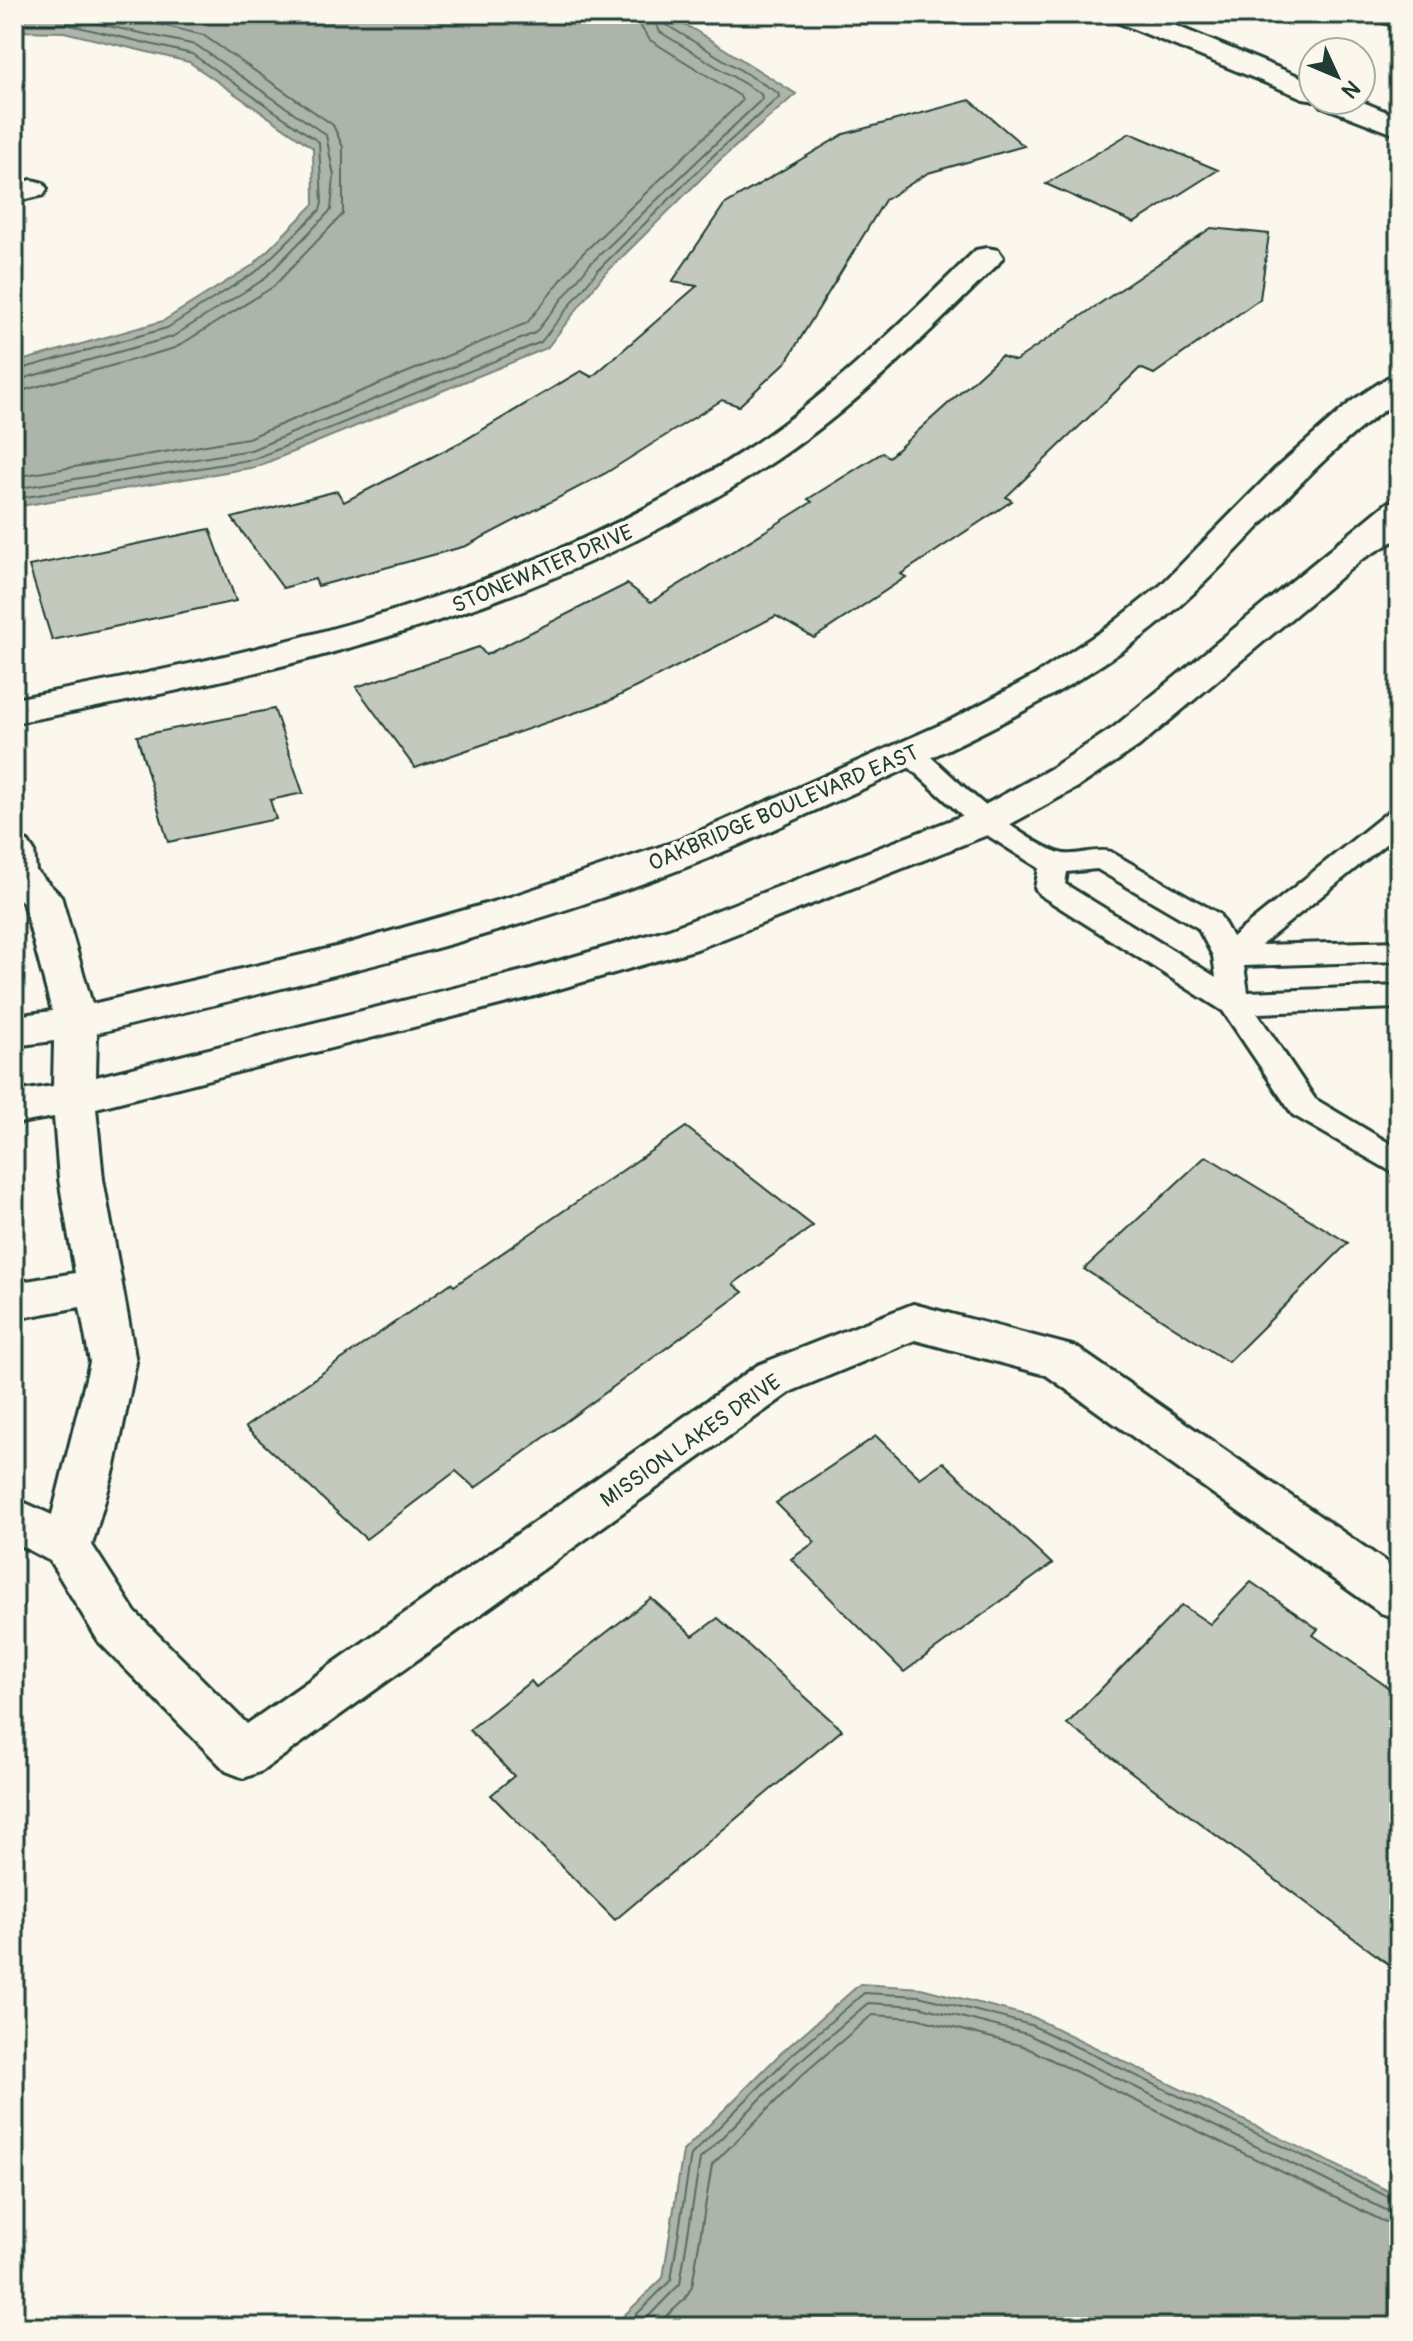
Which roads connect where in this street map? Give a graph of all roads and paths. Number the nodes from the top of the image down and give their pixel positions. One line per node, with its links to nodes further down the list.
1 (1122, 14): 4 (street)
2 (1386, 14): 3 (street)
3 (1399, 19)
4 (1297, 85)
5 (1372, 116): 6 (street)
6 (1399, 127)
7 (987, 257): 12 (street, STONEWATER DRIVE)
8 (1399, 385): 13 (street, OAKBRIDGE BOULEVARD EAST)
9 (1399, 510): 11 (street)
10 (1399, 524): 11 (street)
11 (1351, 550): 15 (street)
12 (14, 711)
13 (910, 753): 15 (lane); 22 (street, OAKBRIDGE BOULEVARD EAST)
14 (1399, 818): 19 (lane)
15 (986, 821): 16 (lane); 24 (street)
16 (1054, 864): 19 (lane); 21 (lane)
17 (15, 869): 22 (street)
18 (1399, 951): 19 (lane)
19 (1228, 956): 21 (lane)
20 (1399, 997): 21 (lane)
21 (1234, 1003): 26 (lane)
22 (76, 1023): 23 (street, OAKBRIDGE BOULEVARD EAST); 24 (street)
23 (14, 1031)
24 (74, 1098): 25 (street); 27 (street)
25 (14, 1108)
26 (1399, 1164)
27 (100, 1286): 28 (street); 30 (street)
28 (14, 1301)
29 (14, 1518): 30 (street, MISSION LAKES DRIVE)
30 (67, 1547): 31 (street, MISSION LAKES DRIVE)
31 (1399, 1598)

